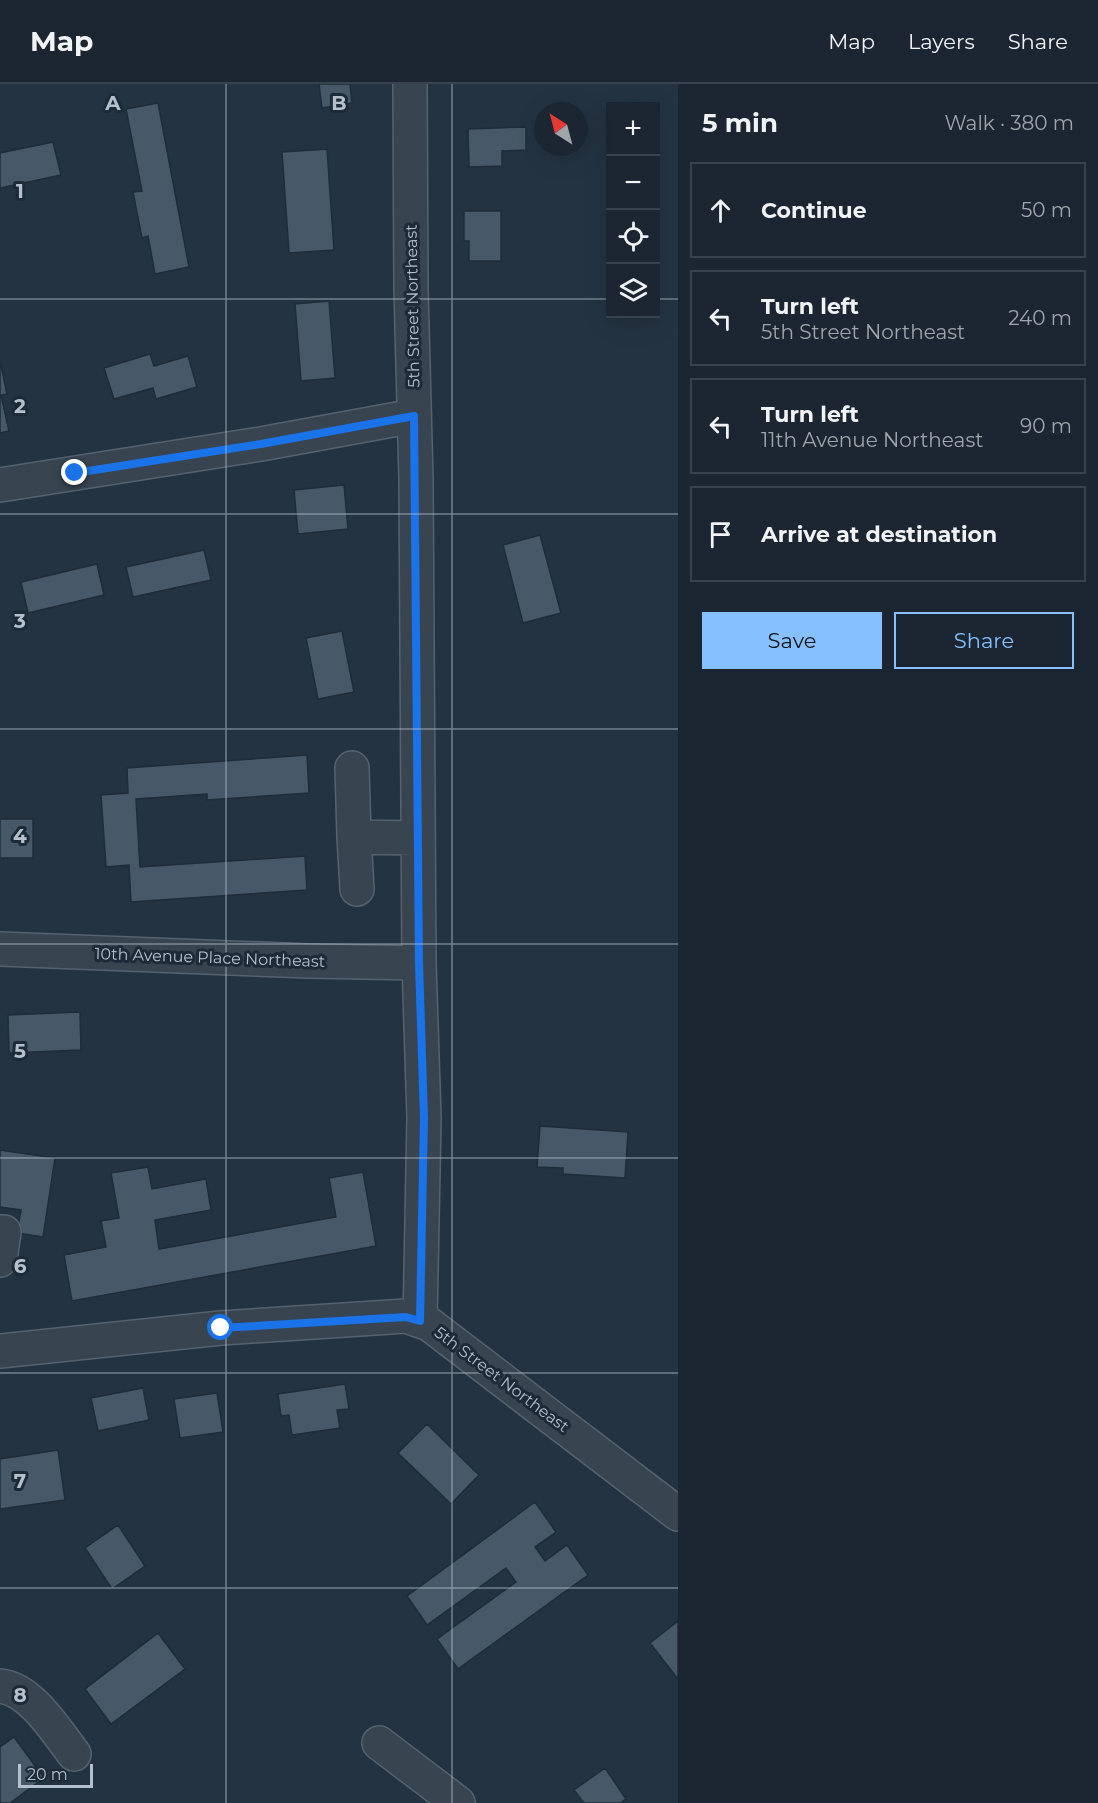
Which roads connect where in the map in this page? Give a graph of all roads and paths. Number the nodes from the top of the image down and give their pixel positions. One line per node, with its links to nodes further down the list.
1 (410, 84): 2 (street, 5th Street Northeast)
2 (414, 416): 3 (street); 6 (street, 5th Street Northeast)
3 (0, 485)
4 (352, 768): 5 (street)
5 (354, 837): 6 (street); 7 (street)
6 (418, 838): 9 (street, 5th Street Northeast)
7 (357, 889)
8 (0, 949): 9 (street, 10th Avenue Place Northeast)
9 (419, 963): 12 (street, 5th Street Northeast)
10 (0, 1232): 11 (street)
11 (0, 1260)
12 (420, 1321): 13 (street); 14 (street, 5th Street Northeast)
13 (0, 1350)
14 (678, 1514)
15 (0, 1686): 17 (street)
16 (380, 1743): 18 (street)
17 (74, 1754)
18 (458, 1803)

